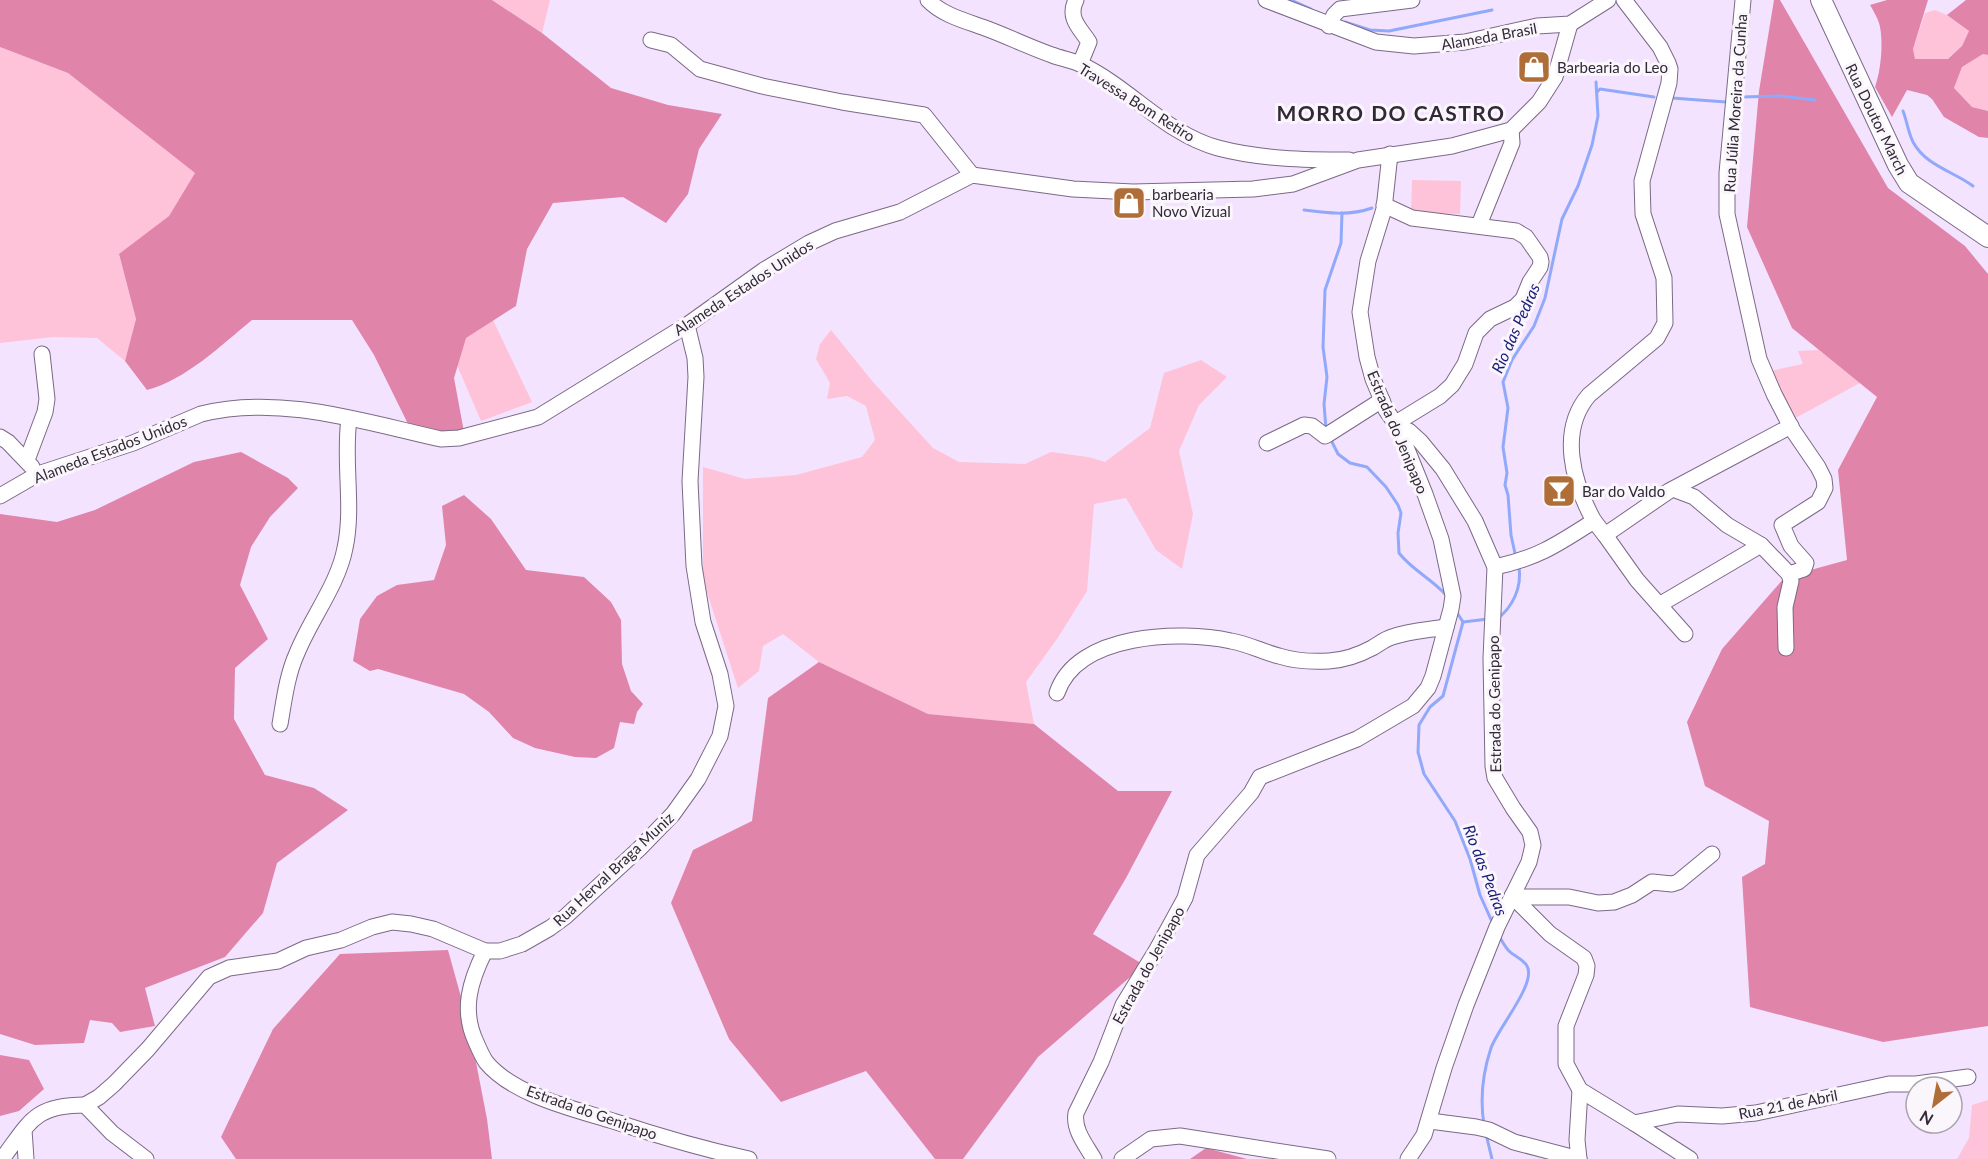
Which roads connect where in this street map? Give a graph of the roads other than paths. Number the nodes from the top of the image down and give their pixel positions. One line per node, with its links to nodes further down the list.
1 (928, 0): 13 (street, Travessa Bom Retiro)
2 (1076, 0): 13 (street)
3 (1266, 0): 11 (street, Alameda Brasil)
4 (1412, 0): 9 (street)
5 (1608, 0): 10 (street, Alameda Brasil)
6 (1624, 0): 33 (street)
7 (1743, 0): 26 (street, Rua Júlia Moreira da Cunha)
8 (1821, 0): 20 (main road, Rua Doutor March)
9 (1366, 3): 11 (street)
10 (1570, 24): 11 (street, Alameda Brasil); 14 (street)
11 (1329, 26)
12 (651, 40): 17 (street)
13 (1080, 64): 16 (street, Travessa Bom Retiro)
14 (1511, 130): 15 (street); 19 (street)
15 (1390, 154): 16 (street); 18 (street, Estrada do Jenipapo)
16 (1358, 160): 17 (street)
17 (972, 175): 21 (street, Alameda Estados Unidos)
18 (1384, 205): 19 (street); 23 (street, Estrada do Jenipapo)
19 (1479, 225): 25 (street)
20 (1988, 237)
21 (687, 325): 24 (street, Alameda Estados Unidos); 46 (street, Rua Herval Braga Muniz)
22 (42, 354): 29 (street)
23 (1382, 400): 25 (street, Estrada do Jenipapo); 28 (street)
24 (349, 419): 30 (street, Alameda Estados Unidos); 43 (street)
25 (1397, 425): 36 (street, Estrada do Genipapo); 39 (street, Estrada do Jenipapo)
26 (1791, 426): 31 (street); 37 (street, Rua Júlia Moreira da Cunha)
27 (0, 437): 29 (street)
28 (1267, 443)
29 (27, 460): 30 (street)
30 (38, 474): 32 (street, Alameda Estados Unidos)
31 (1673, 489): 34 (street); 35 (street)
32 (0, 496)
33 (1594, 521): 34 (street); 36 (street)
34 (1605, 535): 38 (street)
35 (1761, 545): 37 (street); 38 (street)
36 (1495, 567): 45 (street, Estrada do Genipapo)
37 (1789, 573): 41 (street)
38 (1659, 604): 40 (street)
39 (1446, 627): 42 (street); 57 (street, Estrada do Jenipapo)
40 (1685, 634)
41 (1786, 648)
42 (1057, 693)
43 (280, 724)
44 (1712, 854): 45 (street)
45 (1513, 897): 48 (street); 50 (street, Estrada do Genipapo)
46 (485, 951): 49 (street); 56 (street, Estrada do Genipapo)
47 (1968, 1077): 51 (street, Rua 21 de Abril)
48 (1580, 1090): 51 (street); 61 (street)
49 (86, 1106): 52 (street); 55 (street)
50 (1430, 1120): 60 (street, Estrada do Genipapo); 61 (street)
51 (1634, 1123): 62 (street)
52 (24, 1130): 53 (street); 54 (street)
53 (2, 1159)
54 (26, 1159)
55 (146, 1159)
56 (749, 1159)
57 (1094, 1159)
58 (1122, 1159): 59 (street)
59 (1328, 1159)
60 (1408, 1159)
61 (1579, 1159)
62 (1690, 1159)

